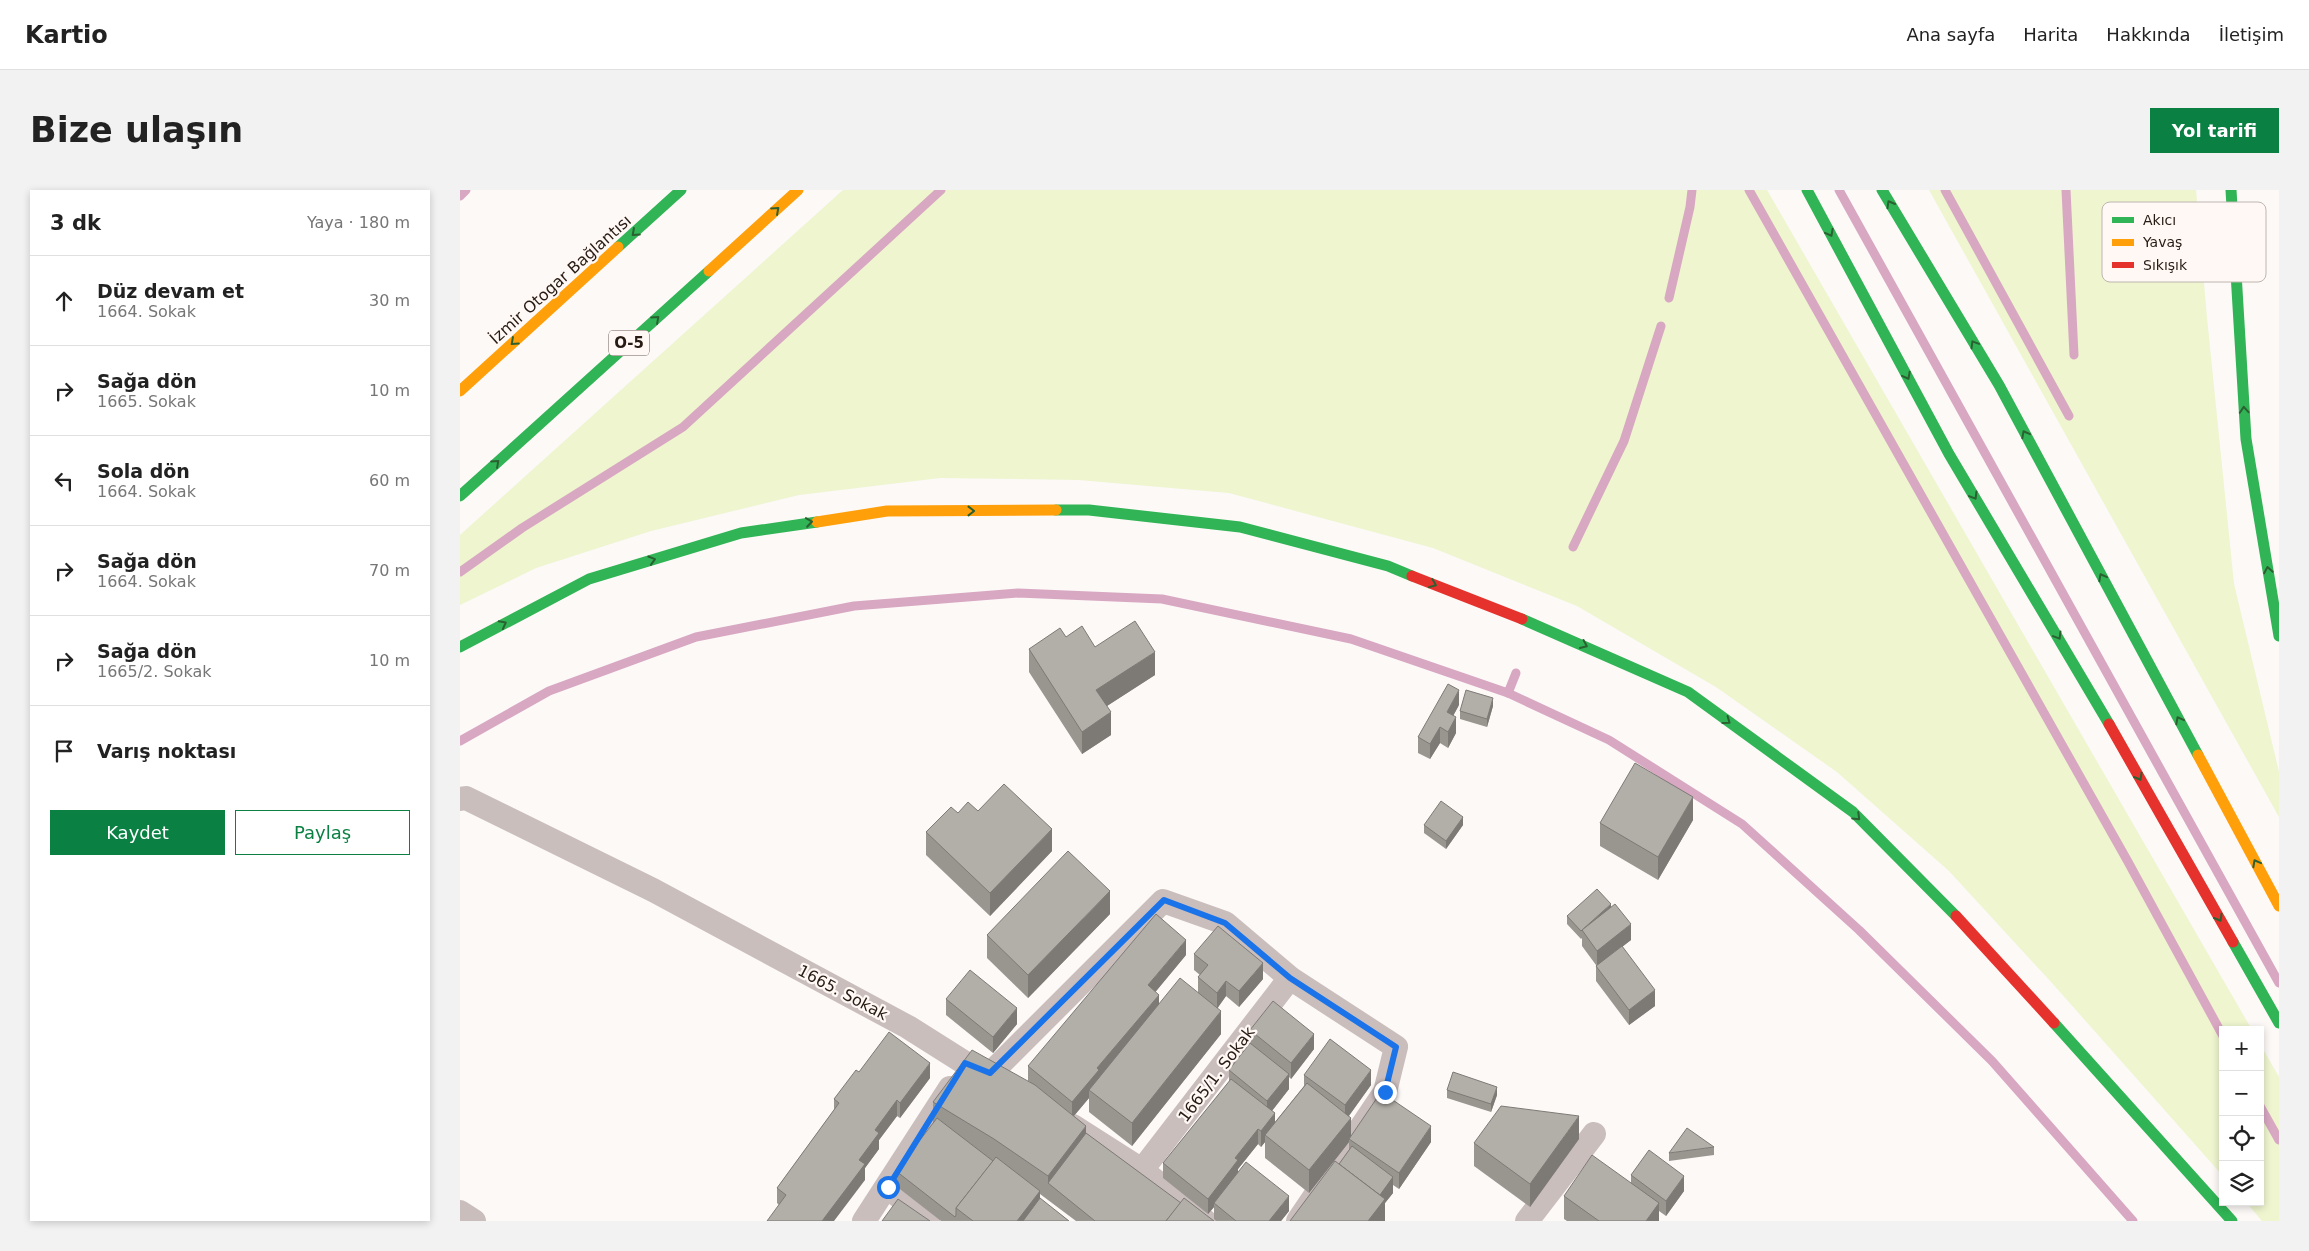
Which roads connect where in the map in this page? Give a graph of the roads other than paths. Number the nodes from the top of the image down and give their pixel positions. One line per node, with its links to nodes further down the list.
1 (681, 190): 6 (highway, İzmir Otogar Bağlantısı, one-way to 6)
2 (798, 190): 7 (highway, O-5, one-way to 2)
3 (1807, 190): 13 (highway, one-way to 13)
4 (1882, 190): 11 (highway, one-way to 4)
5 (2237, 282): 8 (highway, one-way to 5)
6 (460, 391)
7 (460, 496)
8 (2279, 636)
9 (460, 647): 26 (highway, one-way to 26)
10 (460, 799): 14 (street, 1665. Sokak)
11 (2279, 906)
12 (1290, 978): 14 (street, 1665. Sokak); 17 (street, 1665/1. Sokak); 24 (street)
13 (2279, 1023)
14 (965, 1063): 18 (street)
15 (1054, 1114): 17 (street)
16 (1594, 1134): 25 (street)
17 (1142, 1170): 23 (street)
18 (888, 1187): 21 (street); 22 (street)
19 (460, 1212): 20 (street)
20 (474, 1221)
21 (864, 1221)
22 (928, 1221)
23 (1205, 1221)
24 (1298, 1221)
25 (1527, 1221)
26 (2232, 1221)

